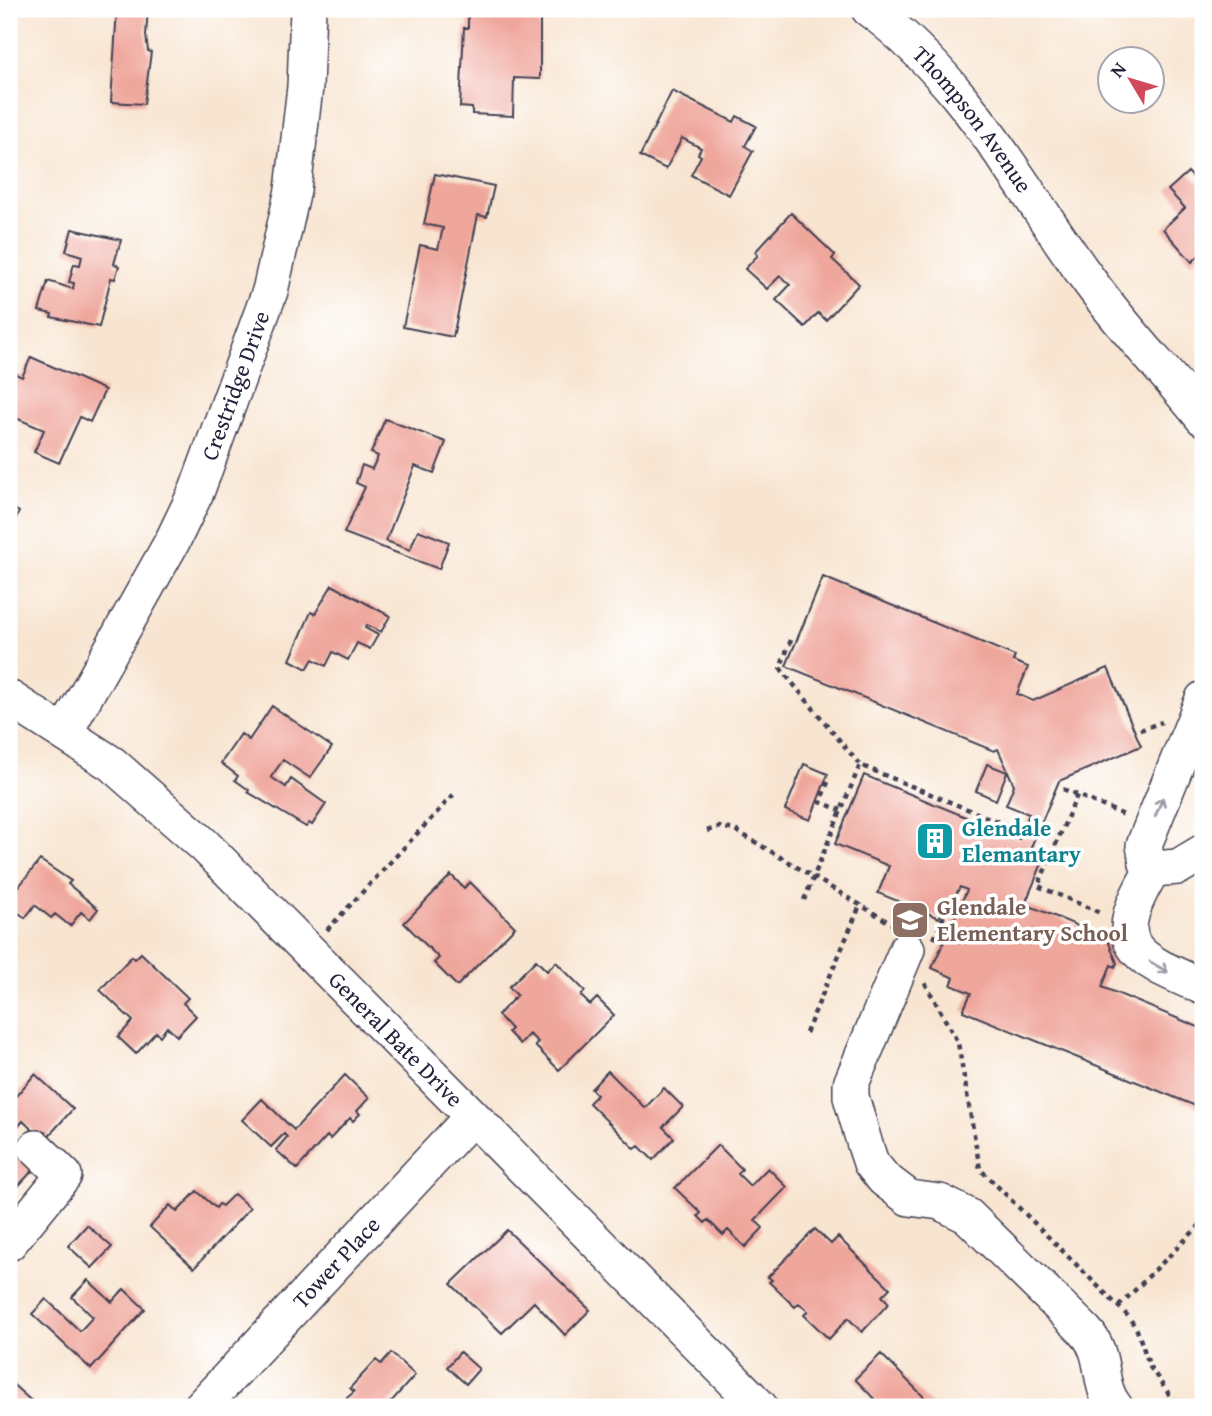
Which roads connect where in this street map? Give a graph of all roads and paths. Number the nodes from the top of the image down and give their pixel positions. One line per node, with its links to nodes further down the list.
1 (307, 9): 7 (street, Crestridge Drive)
2 (869, 9): 3 (street, Thompson Avenue)
3 (1203, 418)
4 (791, 640): 8 (path)
5 (9, 698): 7 (street, General Bate Drive)
6 (1203, 699): 15 (street, one-way to 6)
7 (65, 732): 24 (street, General Bate Drive)
8 (860, 765): 13 (path); 14 (path)
9 (828, 782): 13 (path)
10 (1063, 789): 12 (path)
11 (456, 792): 24 (path)
12 (1077, 795): 15 (path); 22 (path)
13 (841, 810): 19 (path)
14 (1006, 825)
15 (1150, 827): 18 (street)
16 (707, 831): 19 (path)
17 (1203, 852): 18 (street)
18 (1153, 869): 22 (street)
19 (813, 877): 20 (path); 21 (path)
20 (804, 900)
21 (861, 903): 23 (path); 26 (path)
22 (1128, 925): 25 (street, one-way to 25)
23 (907, 949): 31 (path); 34 (street)
24 (308, 951): 27 (street, General Bate Drive)
25 (1203, 987)
26 (806, 1033)
27 (472, 1116): 32 (street, Tower Place); 33 (street, General Bate Drive)
28 (36, 1148): 30 (street)
29 (1203, 1222): 31 (path)
30 (9, 1243)
31 (1119, 1306): 35 (path)
32 (201, 1407)
33 (760, 1407)
34 (1115, 1407)
35 (1178, 1407)

